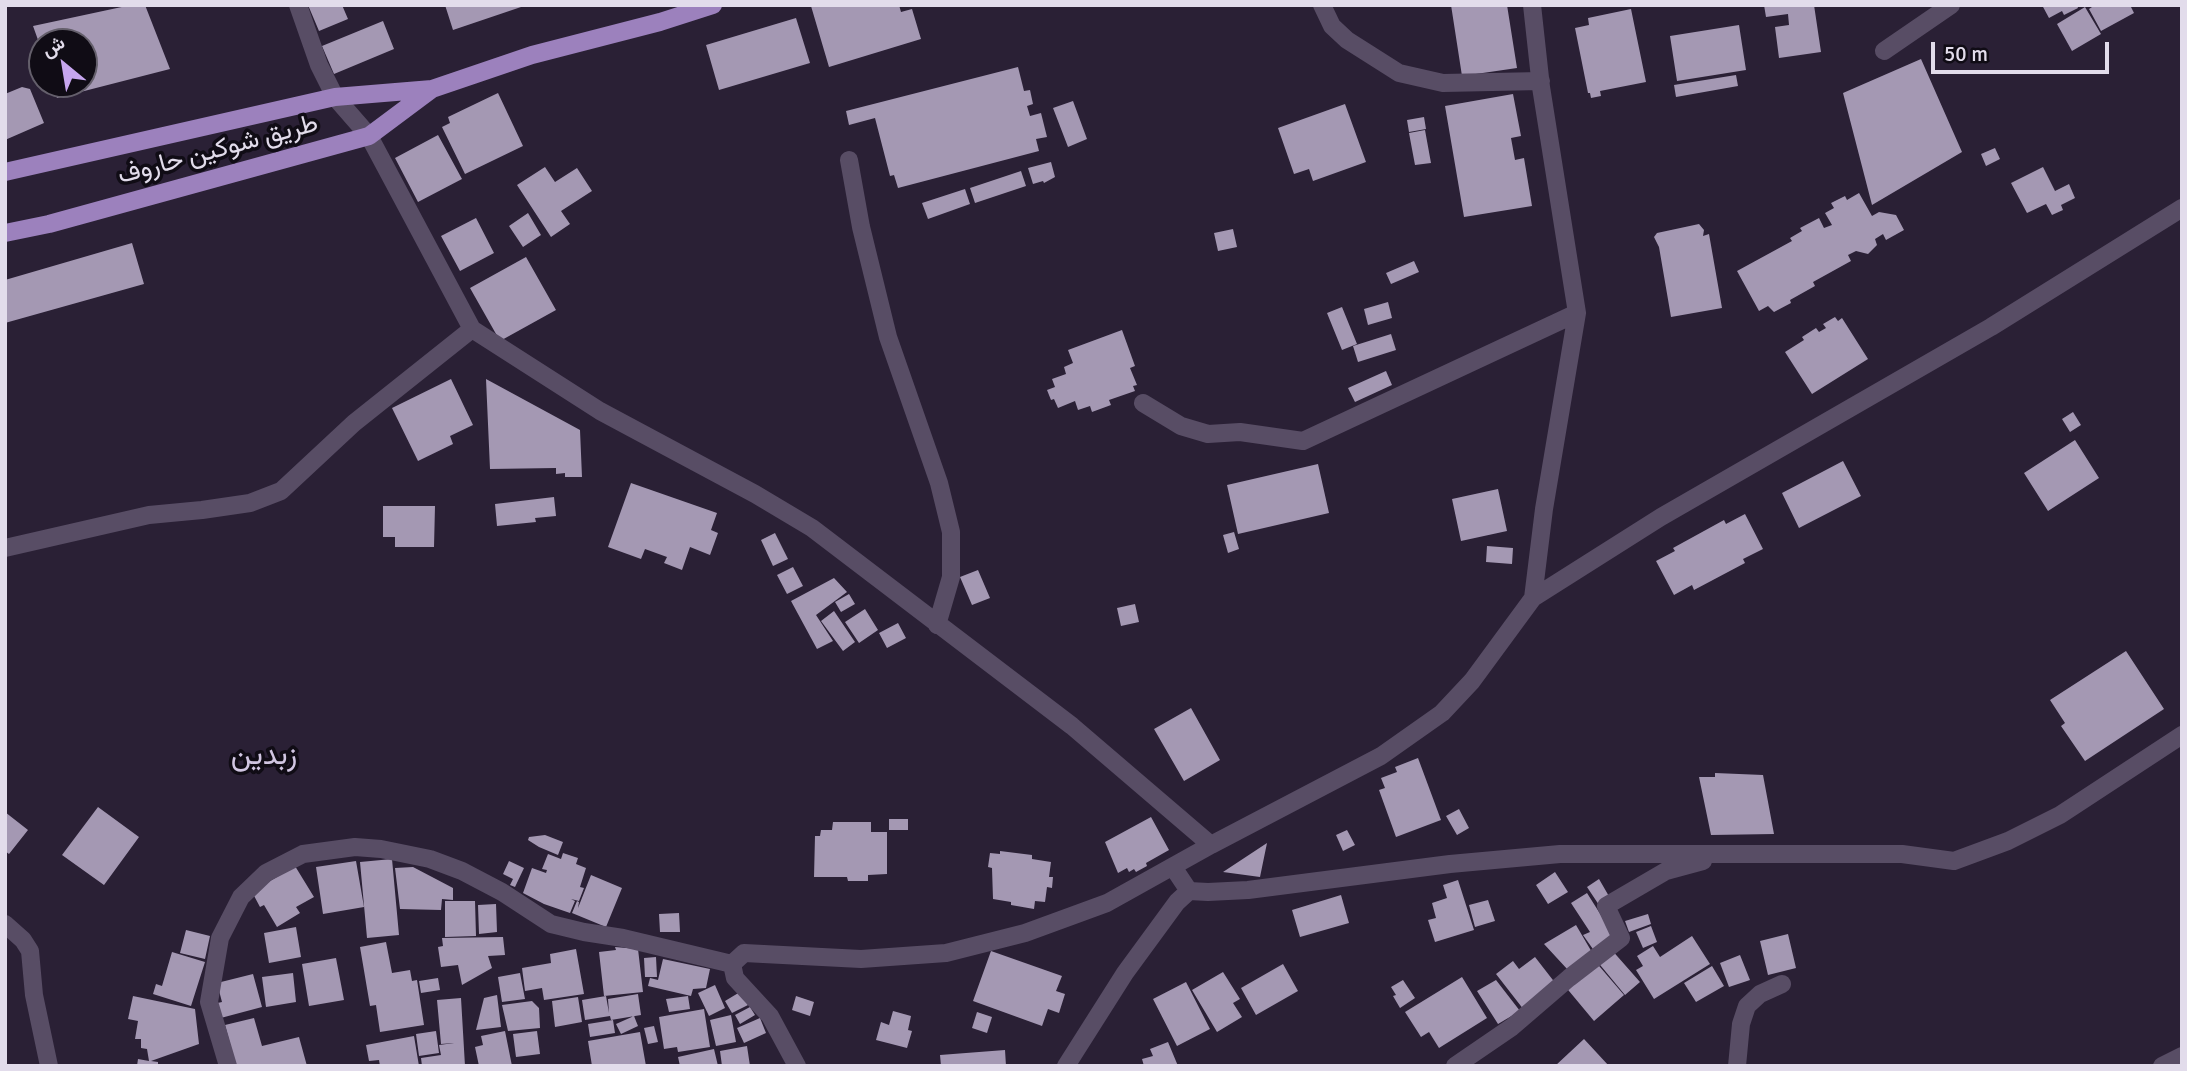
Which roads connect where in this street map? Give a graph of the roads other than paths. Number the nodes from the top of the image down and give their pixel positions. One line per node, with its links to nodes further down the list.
1 (298, 5): 9 (street)
2 (713, 5): 8 (main road, طريق شوكين حاروف)
3 (1322, 5): 7 (street)
4 (1532, 5): 7 (street)
5 (1951, 5): 6 (street)
6 (1884, 51)
7 (1541, 81): 15 (street)
8 (432, 89): 9 (main road, طريق شوكين حاروف); 10 (main road, طريق شوكين حاروف)
9 (334, 97): 10 (street); 12 (main road, طريق شوكين حاروف)
10 (369, 136): 14 (main road, طريق شوكين حاروف); 16 (street)
11 (849, 160): 20 (street)
12 (5, 172)
13 (2181, 209): 19 (street)
14 (5, 233)
15 (1577, 313): 17 (street); 19 (street)
16 (472, 330): 18 (street); 20 (street)
17 (1143, 403)
18 (5, 548)
19 (1533, 598): 22 (street)
20 (937, 625): 22 (street)
21 (2182, 735): 23 (street)
22 (1212, 845): 24 (street)
23 (1727, 855): 25 (street); 34 (street)
24 (1173, 867): 25 (street); 27 (street)
25 (1189, 891): 33 (street)
26 (5, 924): 30 (street)
27 (732, 964): 31 (street); 32 (street)
28 (1782, 984): 35 (street)
29 (2182, 1056): 36 (street)
30 (49, 1066)
31 (228, 1066)
32 (797, 1066)
33 (1066, 1066)
34 (1454, 1066)
35 (1737, 1066)
36 (2162, 1066)

